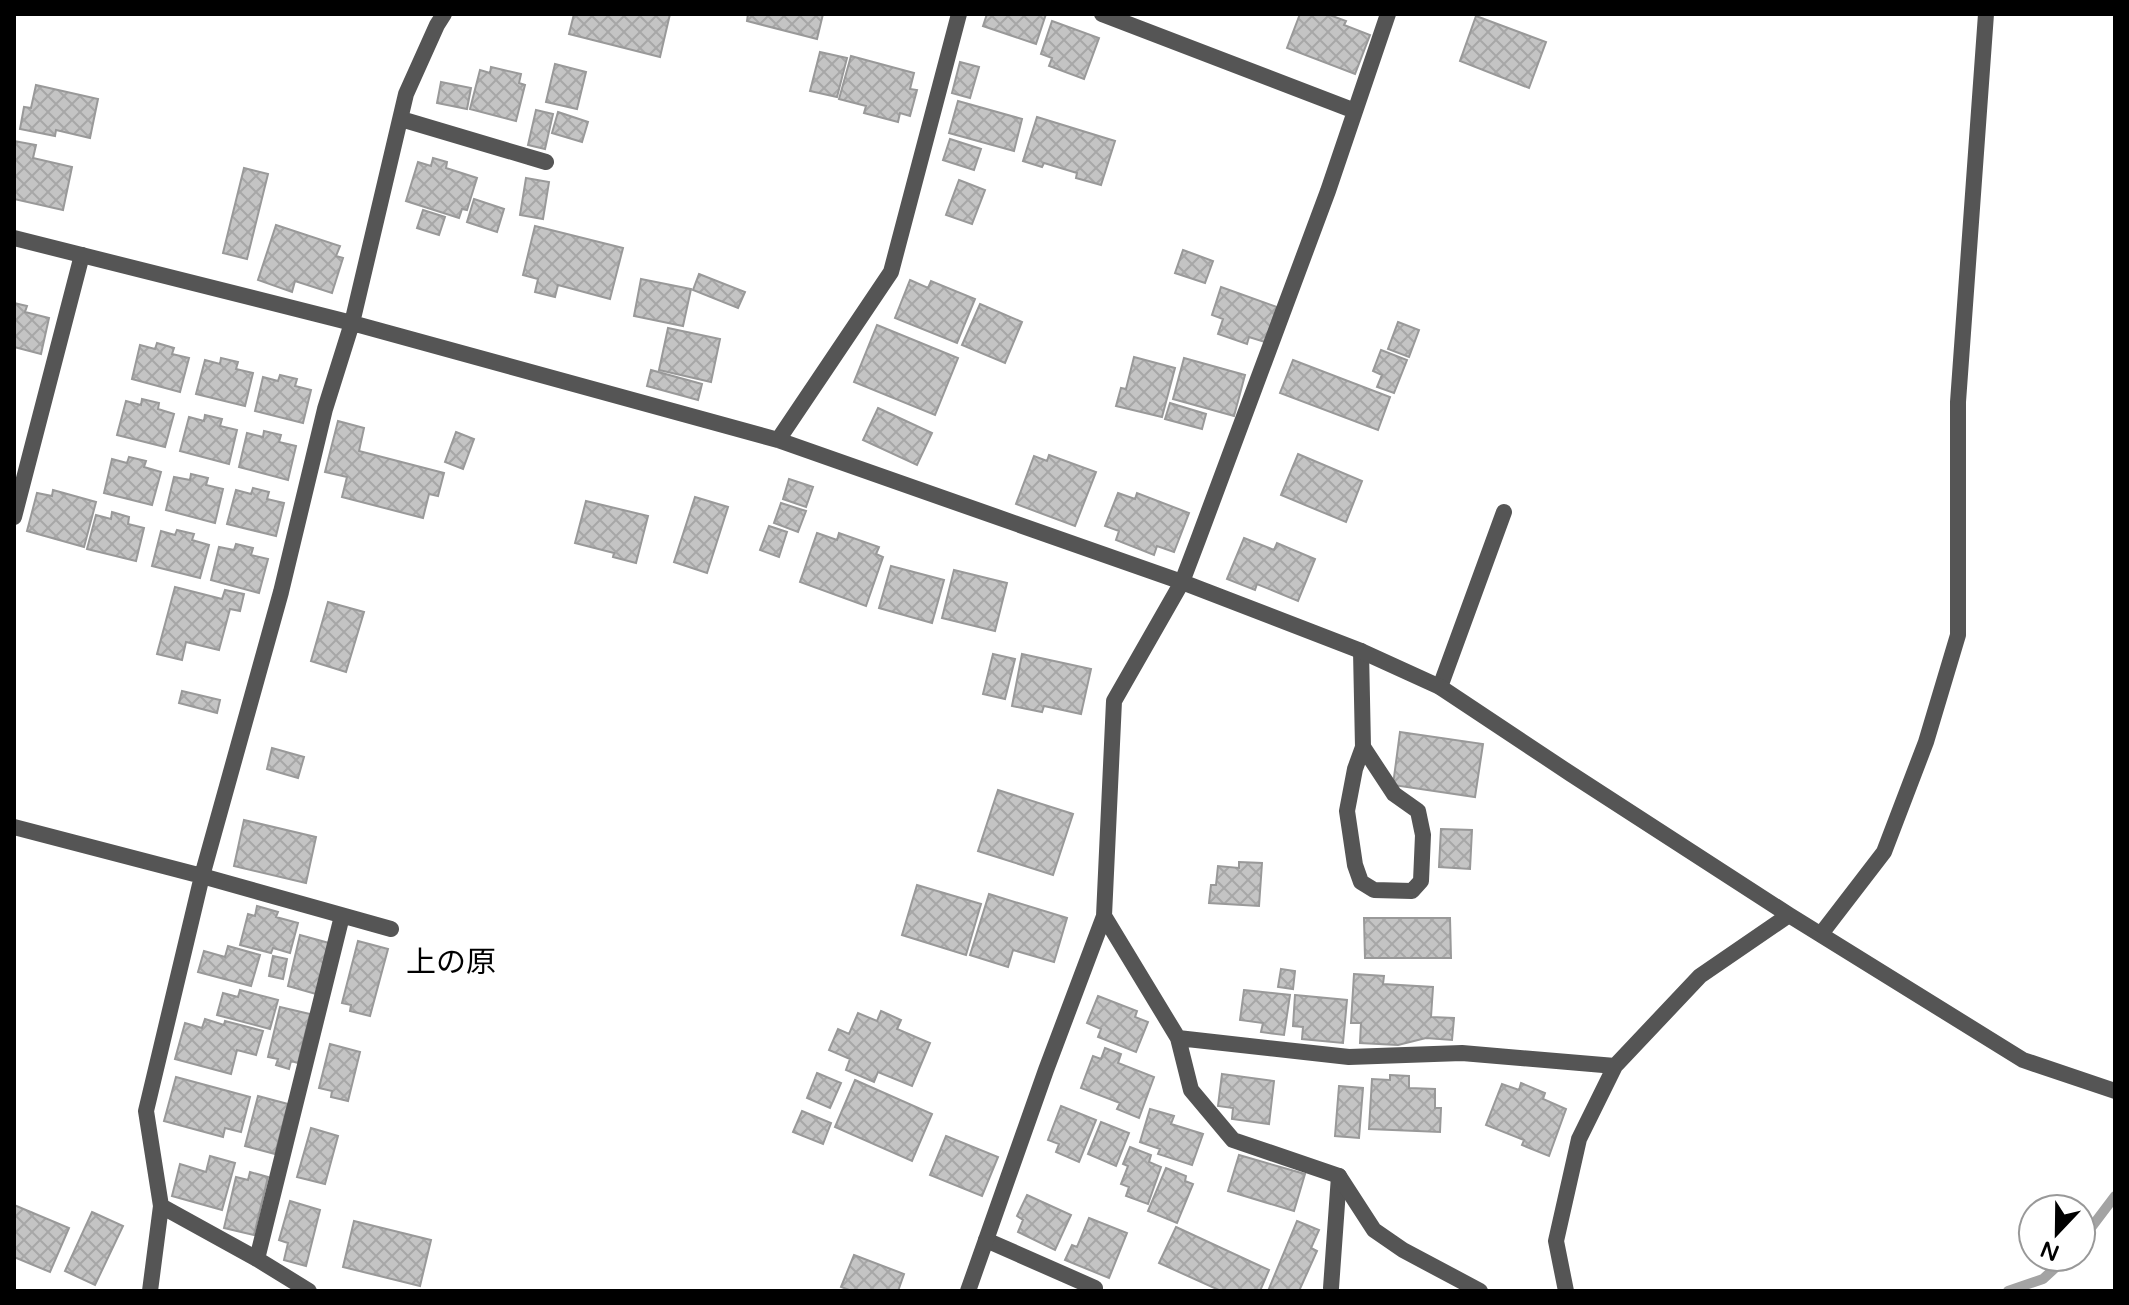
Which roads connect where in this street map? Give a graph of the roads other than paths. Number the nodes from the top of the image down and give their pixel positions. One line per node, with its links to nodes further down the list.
1 (444, 14): 7 (street)
2 (959, 14): 12 (street)
3 (1102, 14): 6 (street)
4 (1388, 14): 6 (street)
5 (1986, 14): 25 (street)
6 (1355, 111): 15 (street)
7 (401, 119): 8 (street); 11 (street)
8 (546, 162)
9 (14, 238): 10 (street)
10 (82, 255): 11 (street); 14 (street)
11 (352, 323): 12 (street); 20 (street)
12 (778, 440): 15 (street)
13 (1504, 512): 17 (street)
14 (14, 517)
15 (1182, 582): 16 (street); 23 (street)
16 (1361, 651): 17 (street); 18 (street)
17 (1440, 687): 21 (street)
18 (1363, 747): 18 (street)
19 (14, 827): 20 (street)
20 (202, 876): 22 (street); 30 (street)
21 (1789, 915): 25 (street); 27 (street)
22 (342, 916): 24 (street); 32 (street)
23 (1104, 916): 26 (street); 31 (street)
24 (391, 929)
25 (1821, 934): 28 (street)
26 (1178, 1038): 27 (street); 29 (street)
27 (1615, 1066): 39 (street)
28 (2115, 1091)
29 (1339, 1176): 33 (street); 38 (street)
30 (161, 1206): 32 (street); 34 (street)
31 (986, 1240): 36 (street); 37 (street)
32 (257, 1259): 35 (street)
33 (1331, 1288)
34 (150, 1291)
35 (309, 1291)
36 (968, 1291)
37 (1094, 1291)
38 (1480, 1291)
39 (1566, 1291)

